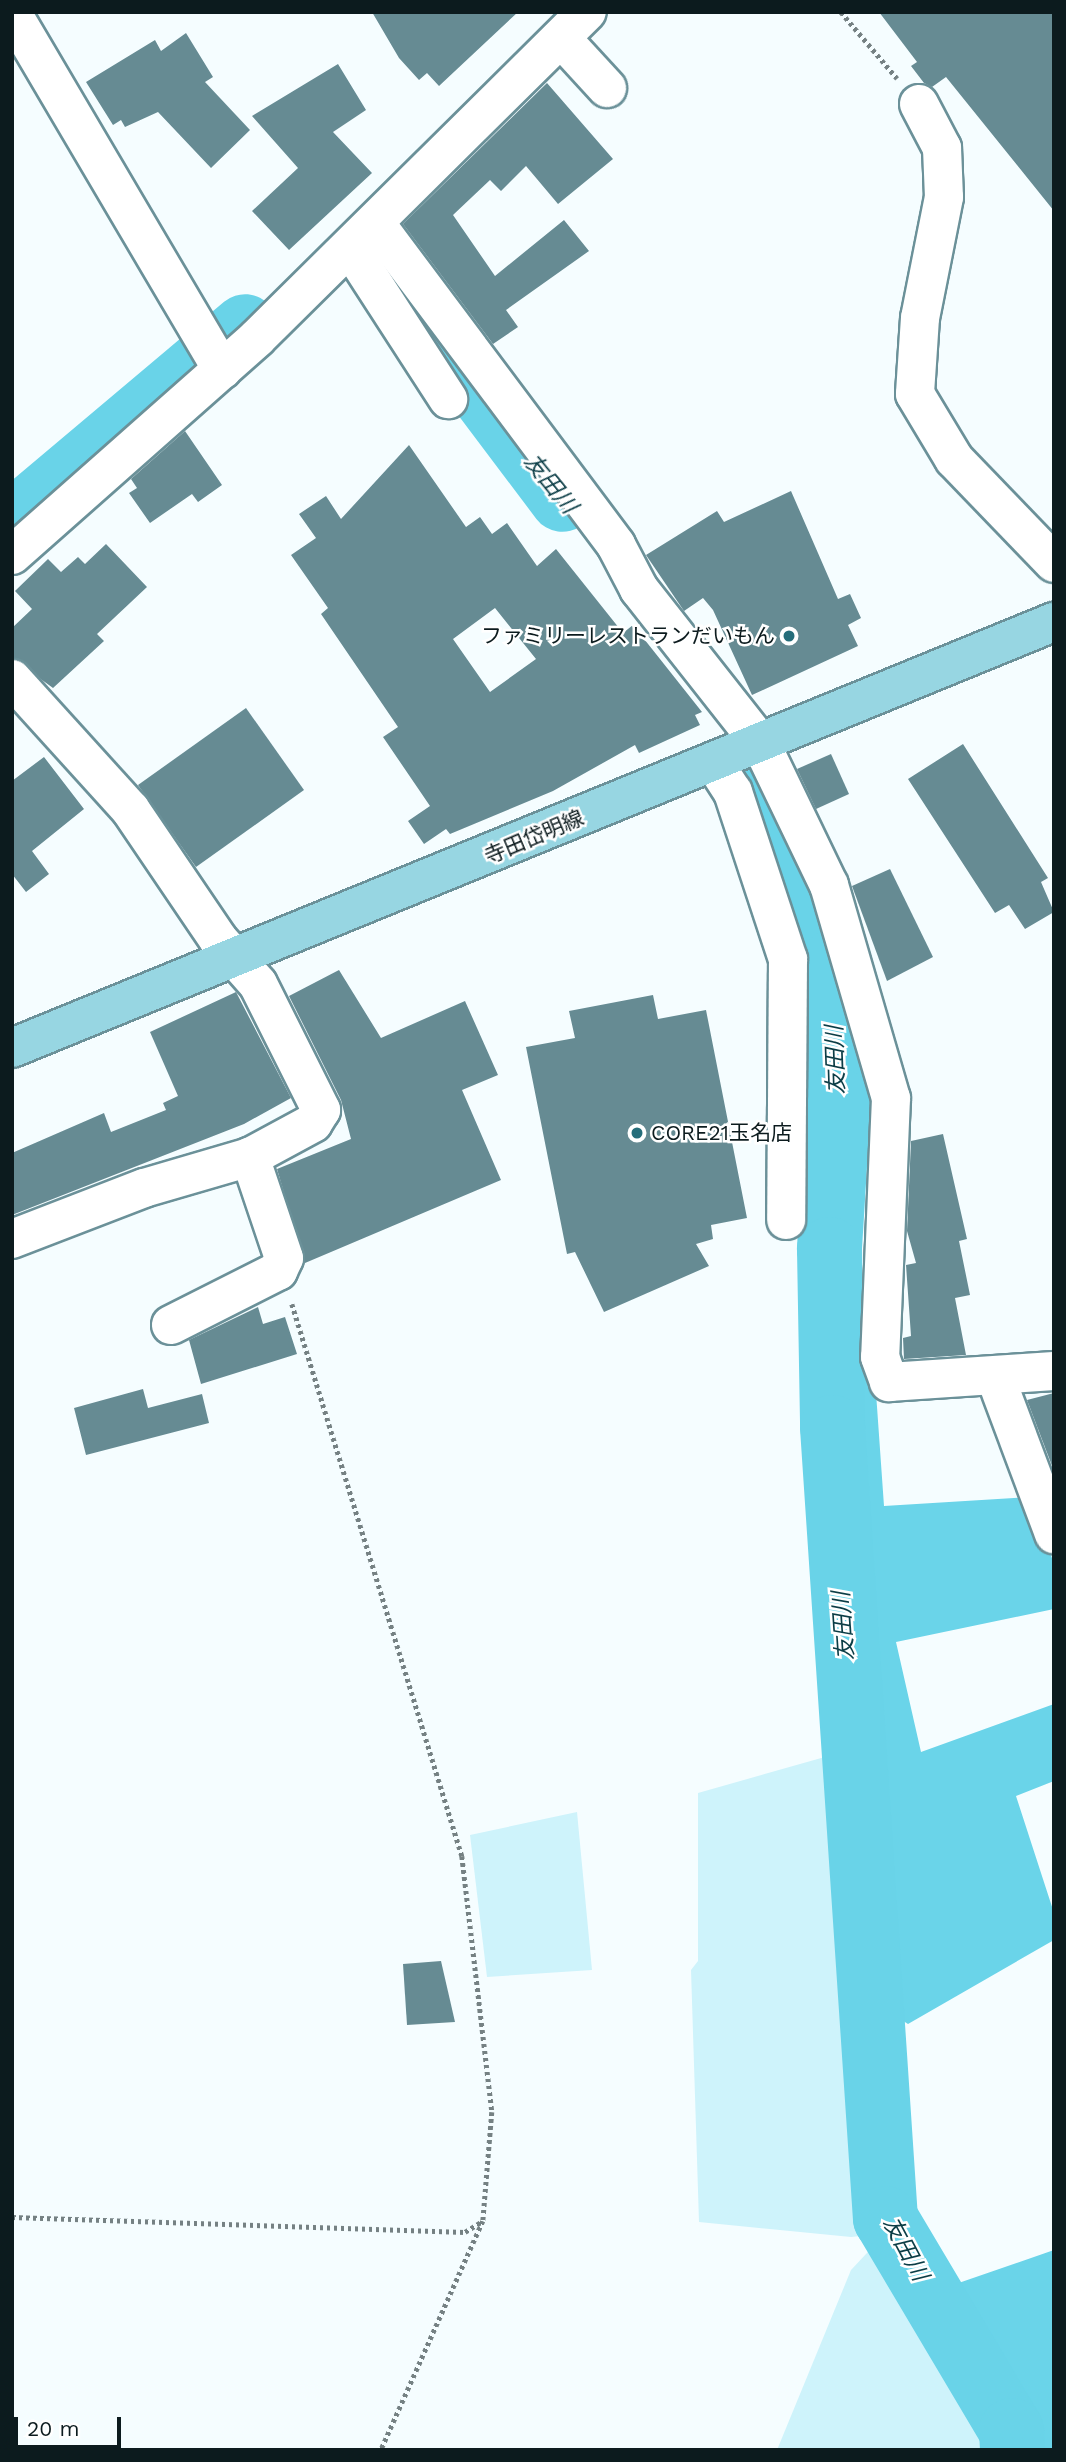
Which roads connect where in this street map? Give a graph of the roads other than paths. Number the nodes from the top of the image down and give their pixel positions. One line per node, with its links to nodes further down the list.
1 (12, 13): 6 (street)
2 (574, 25): 3 (street); 5 (street)
3 (607, 88)
4 (919, 104): 9 (street)
5 (363, 237): 6 (street); 7 (street); 12 (street)
6 (214, 358): 8 (street)
7 (448, 399)
8 (12, 555)
9 (1054, 563)
10 (1054, 622): 12 (main road, 寺田岱明線)
11 (12, 679): 14 (street)
12 (761, 744): 13 (main road, 寺田岱明線); 21 (street)
13 (714, 763): 14 (main road, 寺田岱明線); 17 (street)
14 (237, 960): 15 (main road, 寺田岱明線); 16 (street)
15 (12, 1048)
16 (250, 1157): 18 (street); 19 (street)
17 (786, 1220)
18 (12, 1239)
19 (172, 1325)
20 (1054, 1371): 21 (street)
21 (995, 1376): 22 (street)
22 (1054, 1534)

